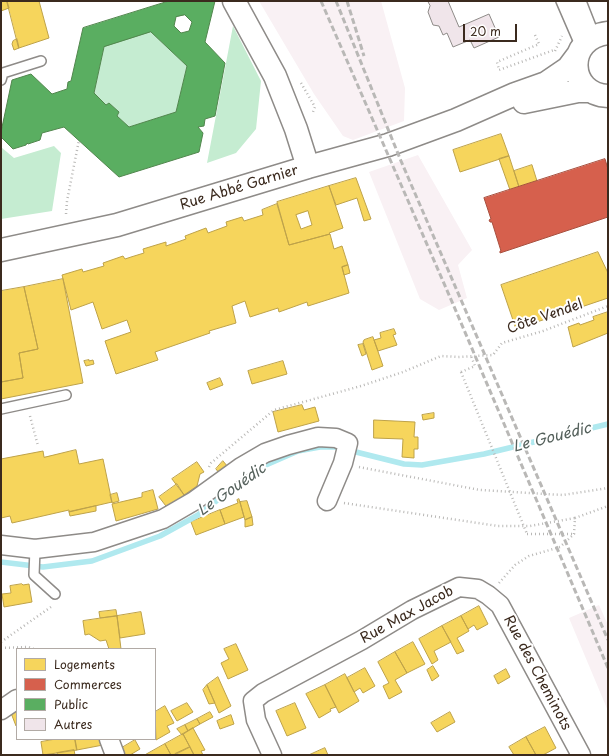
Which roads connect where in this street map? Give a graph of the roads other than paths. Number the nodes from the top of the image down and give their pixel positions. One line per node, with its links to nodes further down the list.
1 (234, 1): 9 (main road)
2 (561, 1): 4 (lane)
3 (574, 1): 4 (main road)
4 (585, 41): 7 (main road); 8 (main road)
5 (41, 61): 6 (lane)
6 (1, 80)
7 (602, 96): 8 (main road)
8 (474, 113): 9 (main road, Rue Abbé Garnier)
9 (308, 167): 10 (main road, Rue Abbé Garnier)
10 (1, 250)
11 (66, 395): 12 (lane)
12 (1, 409)
13 (328, 502): 15 (street)
14 (1, 545): 15 (street)
15 (35, 552): 16 (lane)
16 (55, 594)
17 (488, 595): 22 (street, Rue Max Jacob); 23 (street, Rue des Cheminots)
18 (16, 701): 19 (street)
19 (1, 710)
20 (109, 740): 21 (street)
21 (115, 755)
22 (272, 755)
23 (581, 755)

